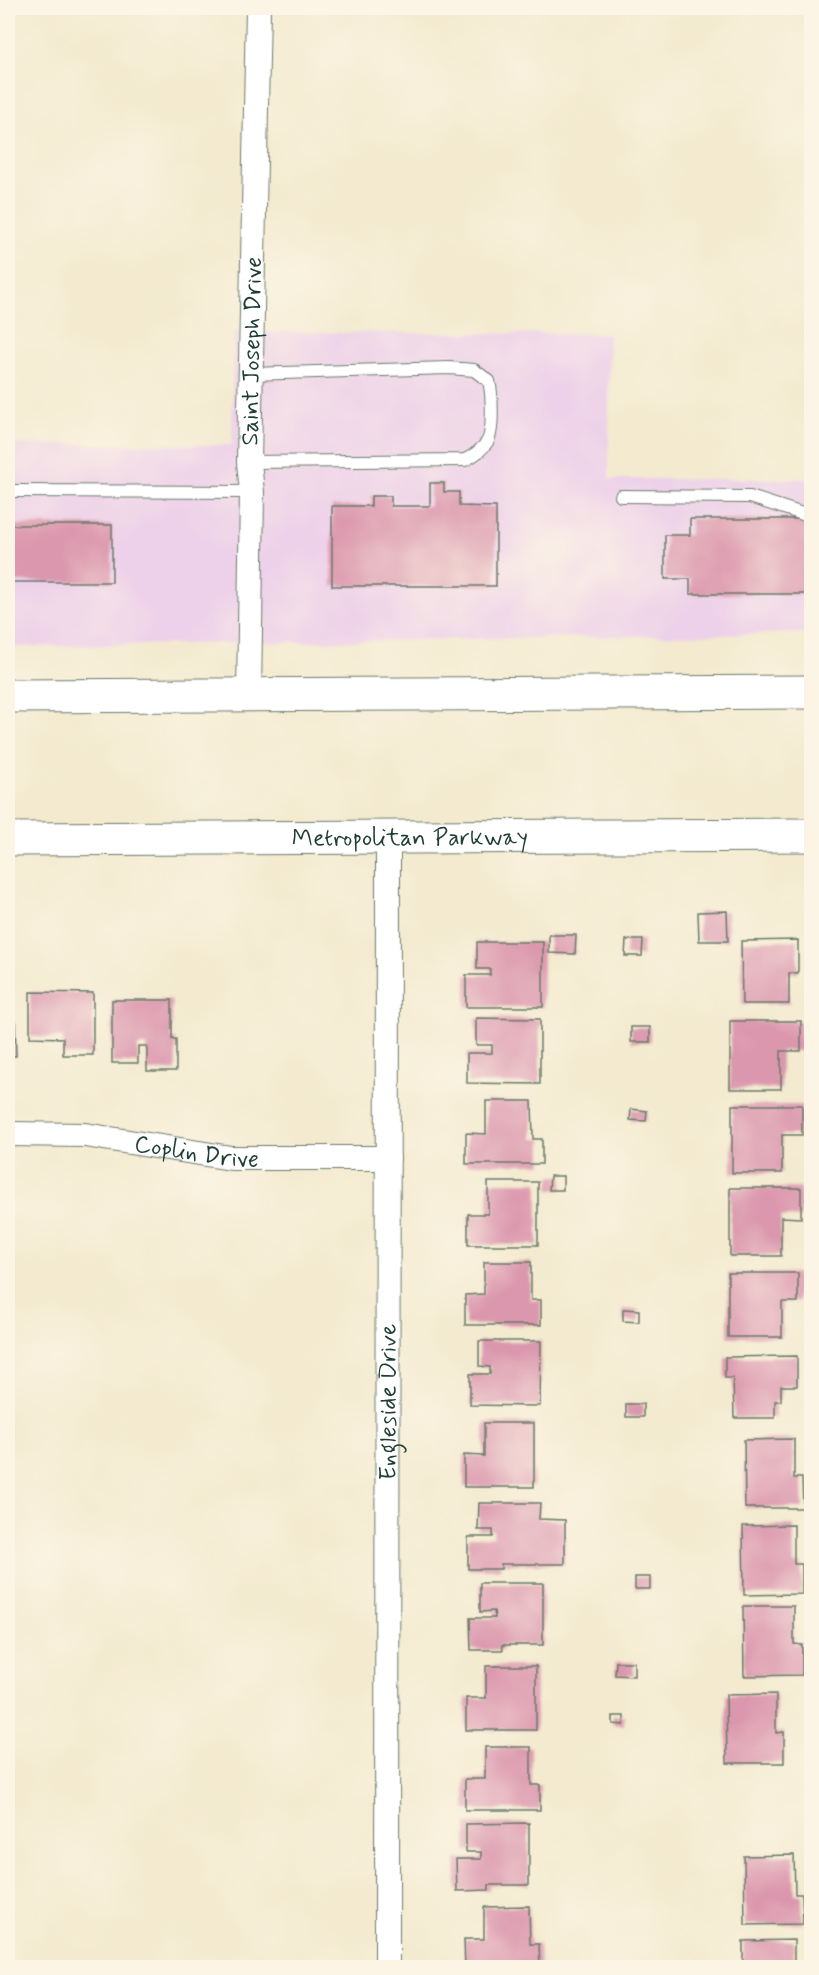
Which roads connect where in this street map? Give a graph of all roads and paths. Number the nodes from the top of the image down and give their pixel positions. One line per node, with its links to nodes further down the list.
1 (258, 8): 2 (street, Saint Joseph Drive)
2 (250, 374): 3 (street, Saint Joseph Drive); 3 (lane)
3 (249, 462): 5 (street, Saint Joseph Drive)
4 (8, 491): 5 (lane)
5 (252, 492): 9 (street, Saint Joseph Drive)
6 (621, 496): 7 (lane)
7 (812, 517)
8 (812, 692): 9 (main road)
9 (249, 695): 10 (main road)
10 (8, 696)
11 (812, 836): 12 (main road, Metropolitan Parkway)
12 (388, 838): 13 (main road, Metropolitan Parkway); 15 (street, Engleside Drive)
13 (8, 839)
14 (8, 1134): 15 (street, Coplin Drive)
15 (388, 1158): 16 (street, Engleside Drive)
16 (387, 1968)

